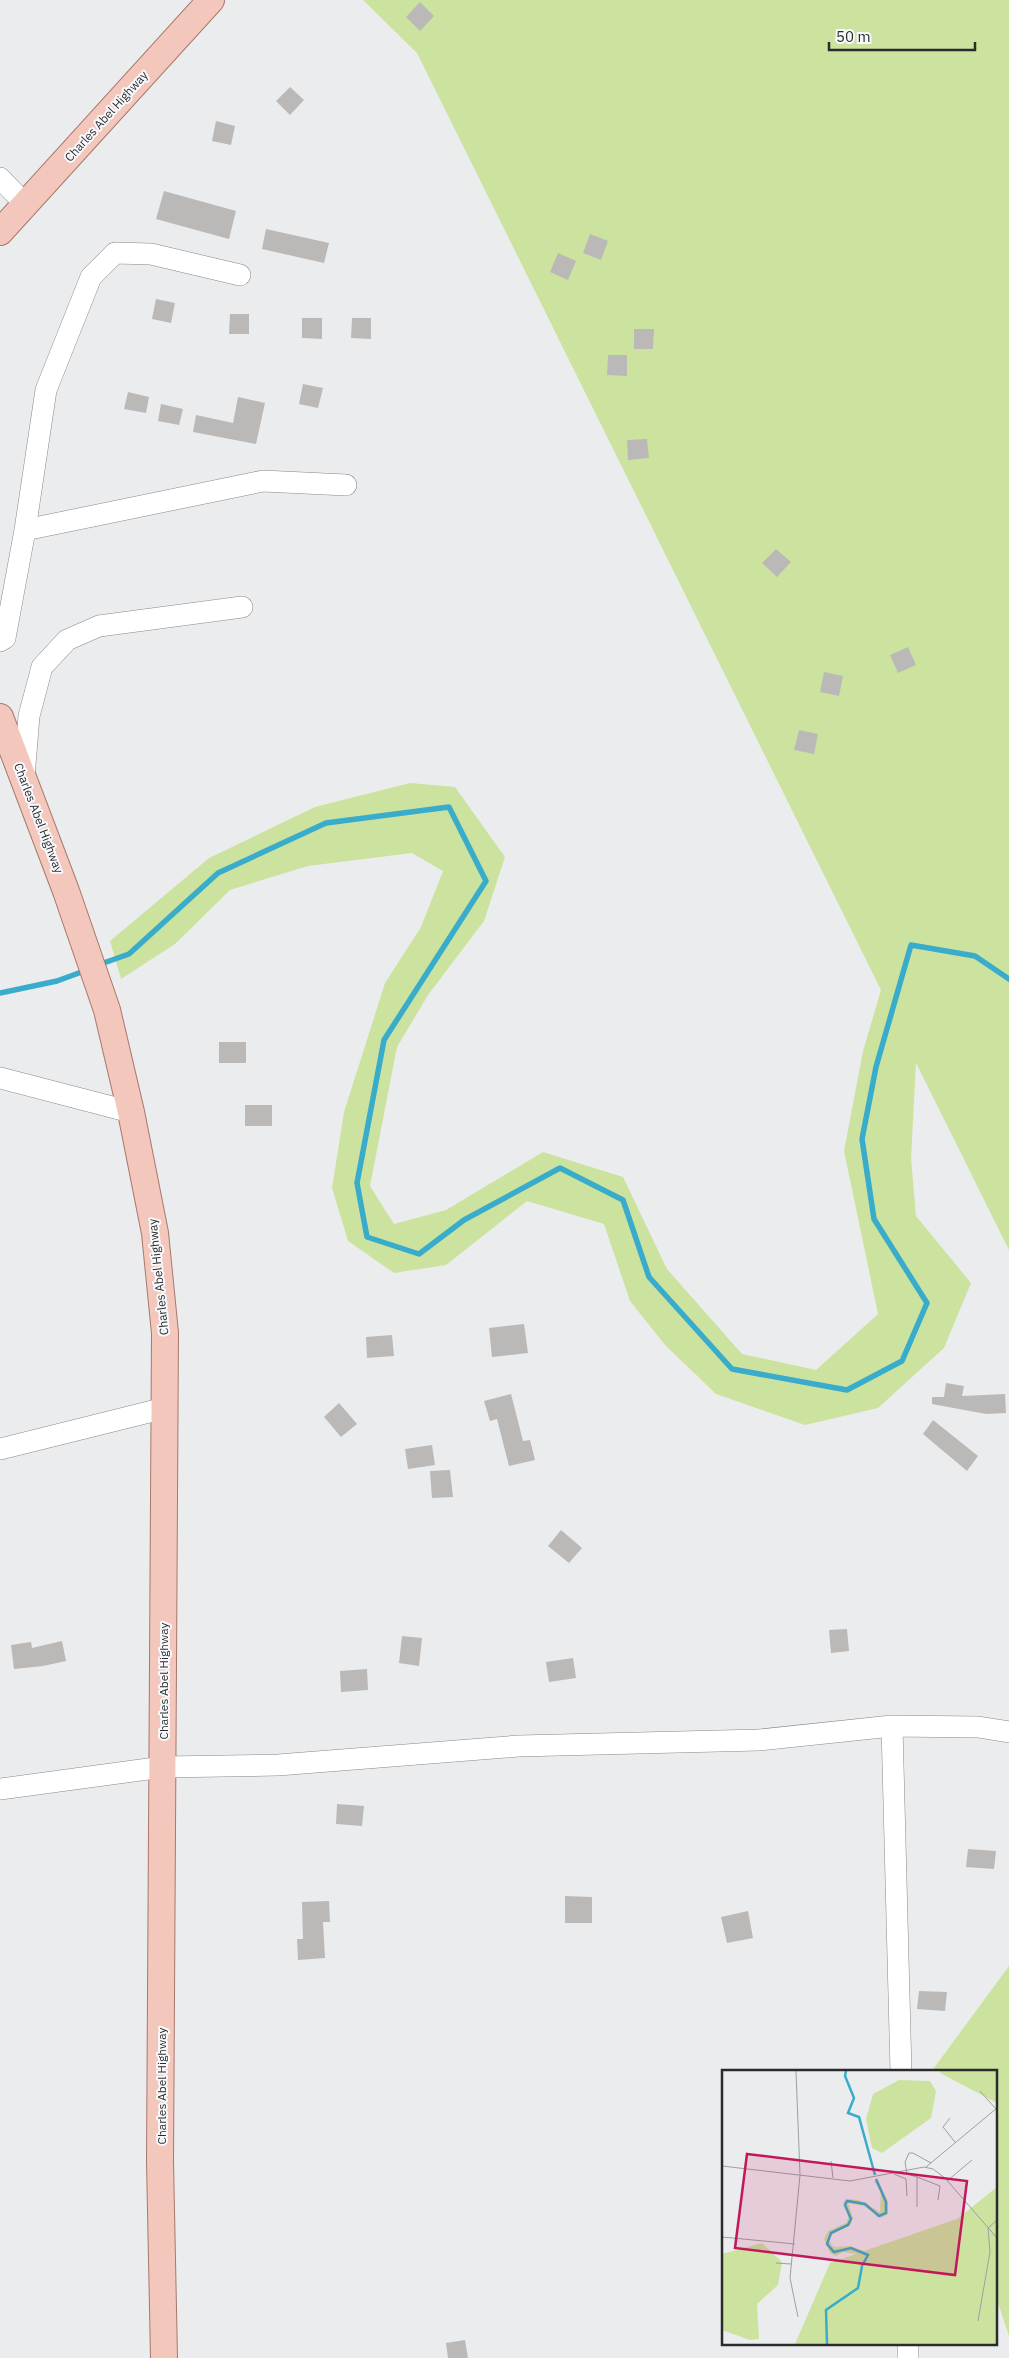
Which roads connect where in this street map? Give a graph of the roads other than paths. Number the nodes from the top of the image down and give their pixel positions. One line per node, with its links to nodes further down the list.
1 (211, 0): 3 (main road, Charles Abel Highway)
2 (0, 178): 3 (street)
3 (25, 204): 4 (main road, Charles Abel Highway)
4 (0, 232)
5 (240, 275): 7 (street)
6 (346, 485): 7 (street)
7 (26, 530): 9 (street)
8 (242, 607): 11 (street)
9 (0, 641)
10 (0, 716): 11 (main road, Charles Abel Highway)
11 (24, 778): 13 (main road, Charles Abel Highway)
12 (0, 1078): 13 (street)
13 (131, 1112): 14 (main road, Charles Abel Highway)
14 (165, 1408): 15 (street); 18 (main road, Charles Abel Highway)
15 (0, 1449)
16 (892, 1726): 17 (street); 18 (street); 20 (street)
17 (1009, 1732)
18 (163, 1767): 19 (street); 21 (main road, Charles Abel Highway)
19 (0, 1789)
20 (901, 2070)
21 (164, 2358)

